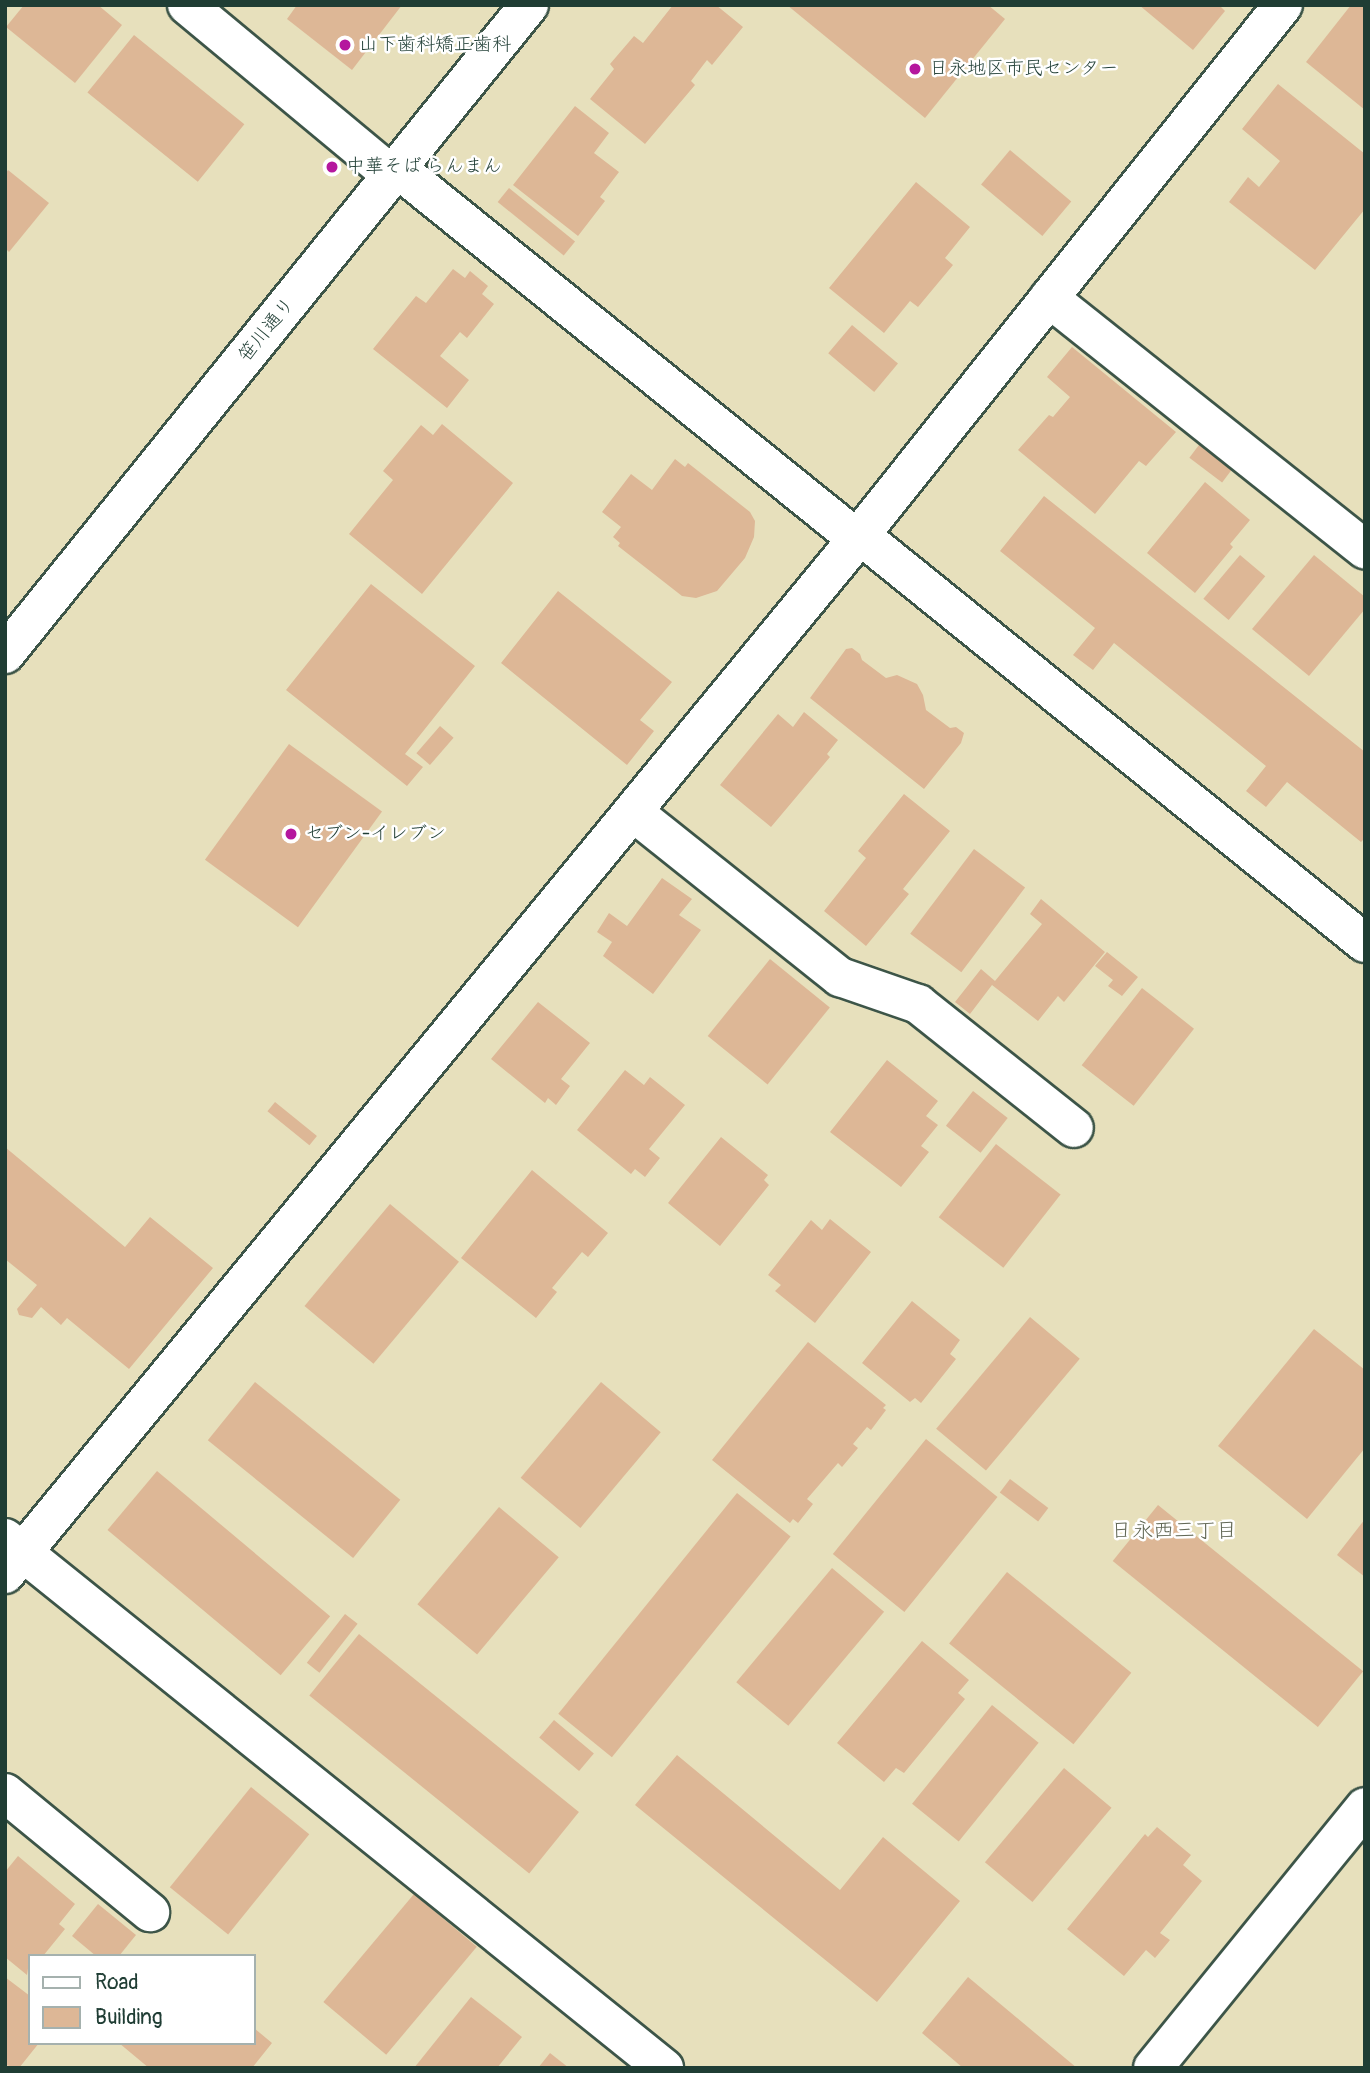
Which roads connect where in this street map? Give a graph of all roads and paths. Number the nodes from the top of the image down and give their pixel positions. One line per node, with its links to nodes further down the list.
1 (187, 5): 4 (street)
2 (529, 5): 4 (street, 笹川通り)
3 (1283, 5): 5 (street)
4 (395, 172): 6 (street); 8 (street, 笹川通り)
5 (1049, 298): 6 (street); 7 (street)
6 (858, 537): 9 (street); 10 (street)
7 (1365, 549)
8 (5, 654)
9 (633, 812): 11 (street); 12 (street)
10 (1365, 943)
11 (1074, 1128)
12 (11, 1554): 16 (street)
13 (5, 1793): 15 (street)
14 (1365, 1807): 17 (street)
15 (150, 1912)
16 (664, 2068)
17 (1153, 2068)

